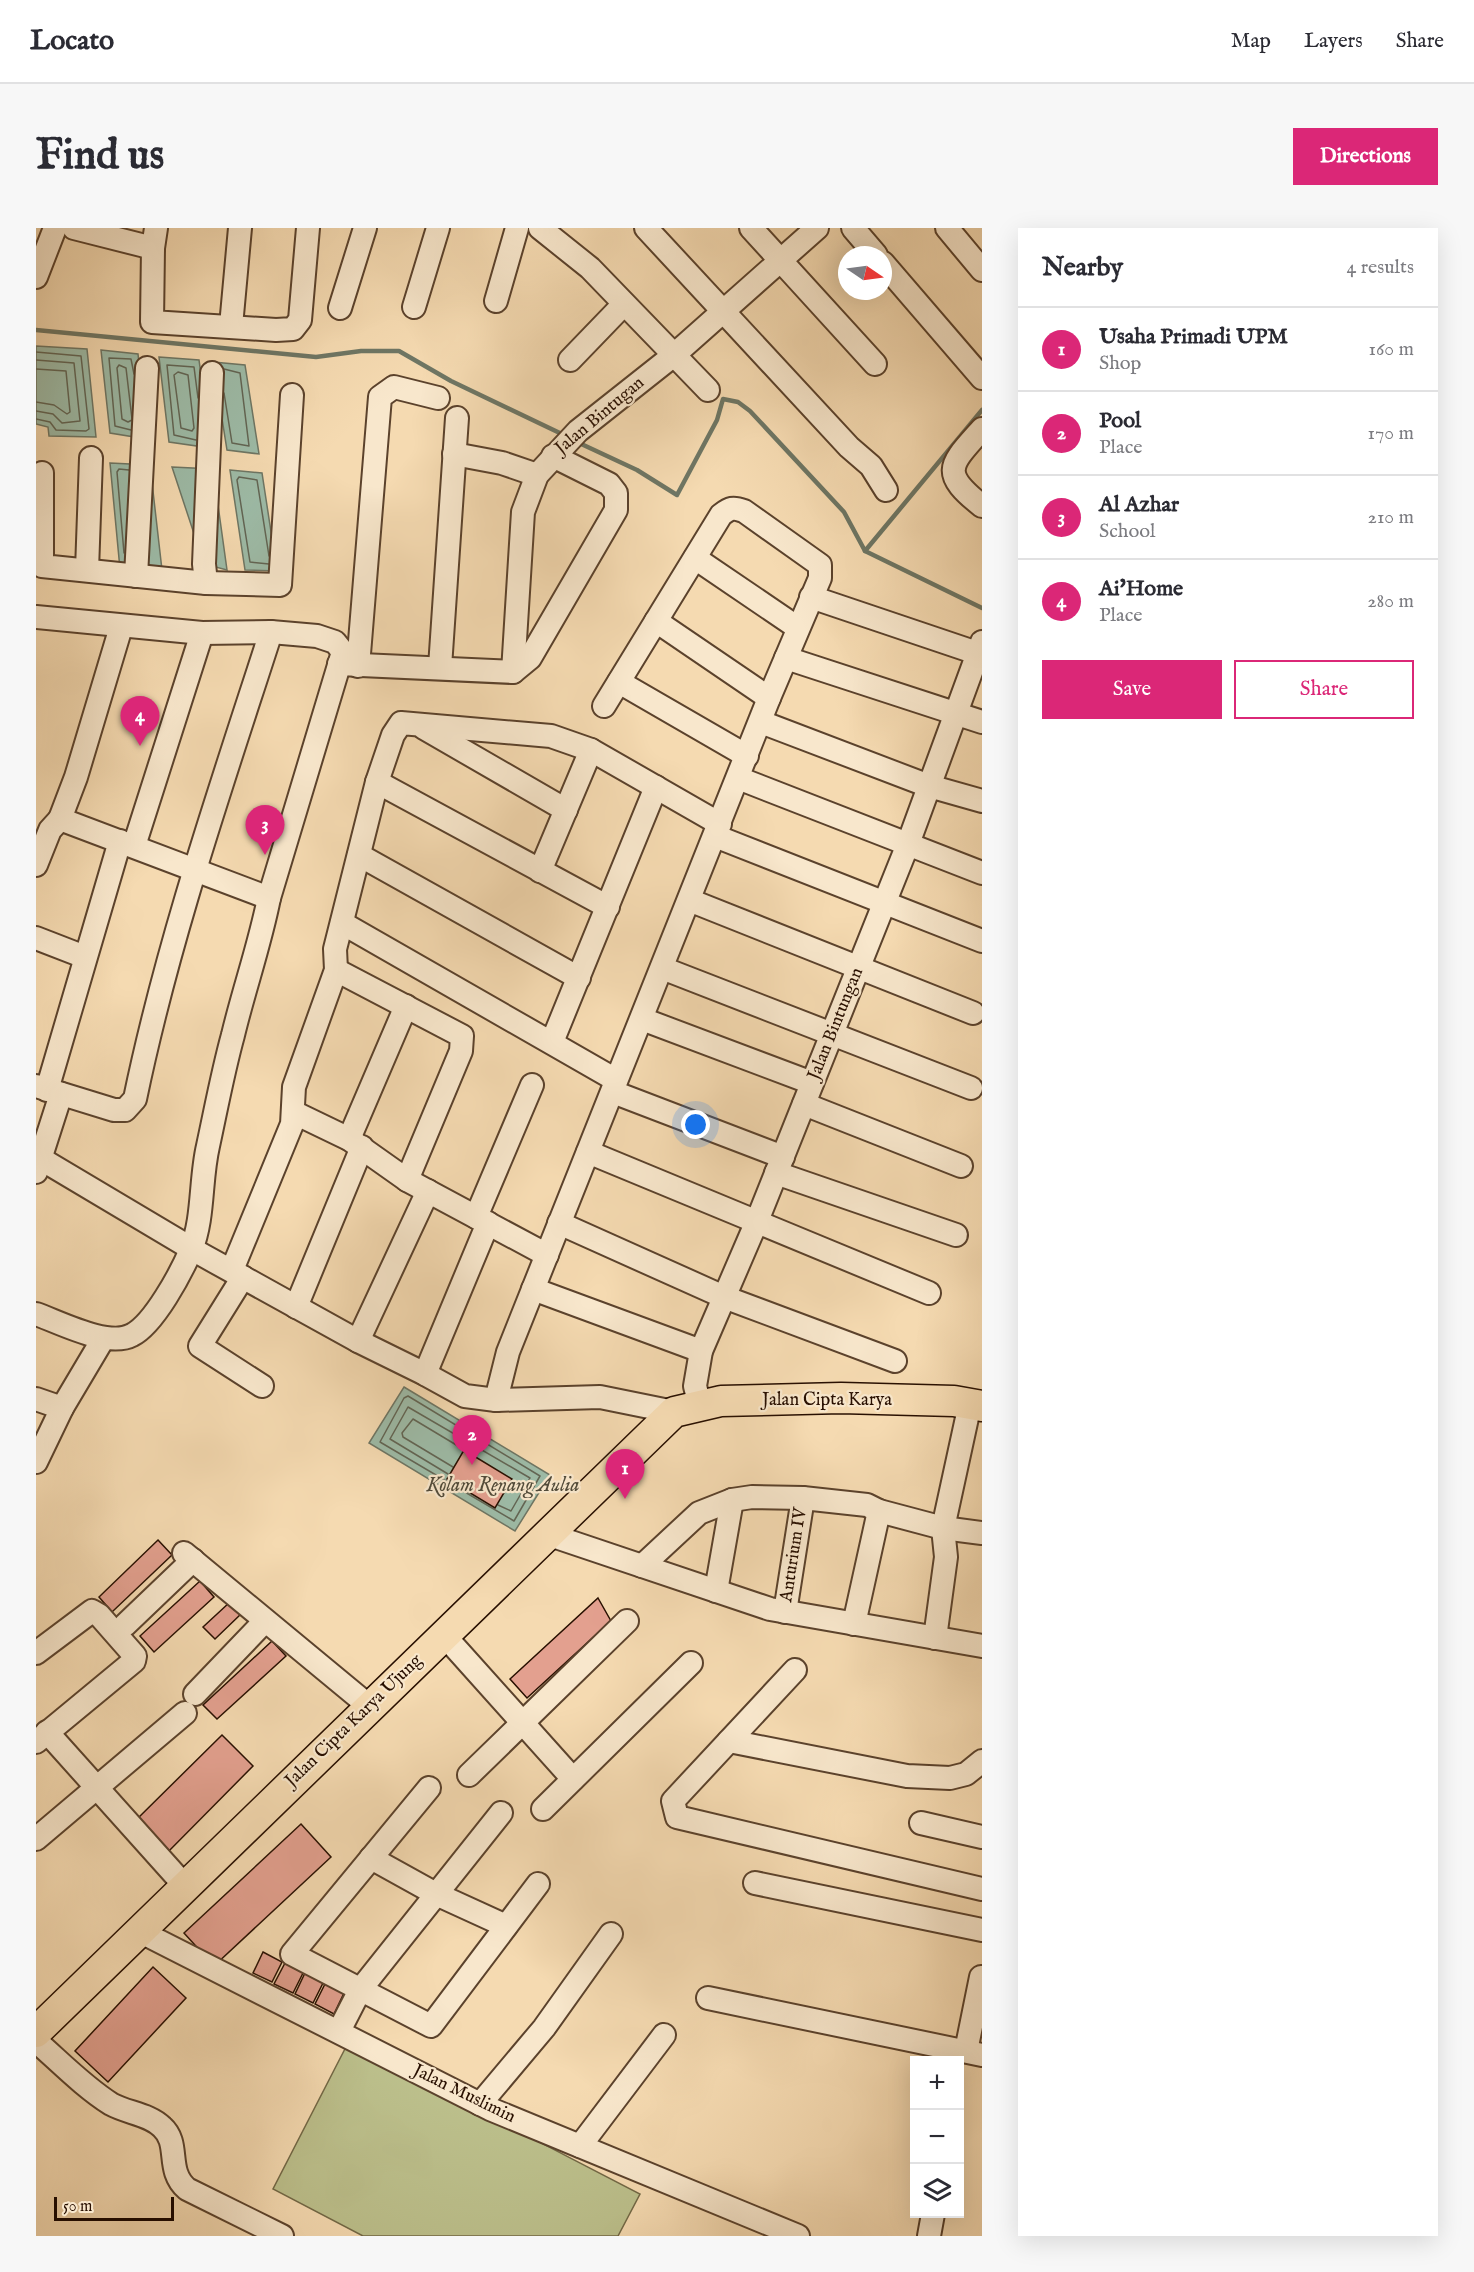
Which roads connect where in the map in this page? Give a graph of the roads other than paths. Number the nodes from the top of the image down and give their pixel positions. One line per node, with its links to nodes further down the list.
1 (55, 228): 19 (street)
2 (74, 228): 14 (street)
3 (240, 228): 25 (street)
4 (308, 228): 25 (street)
5 (365, 228): 23 (street)
6 (438, 228): 22 (street)
7 (517, 228): 20 (street)
8 (540, 228): 21 (street)
9 (646, 228): 24 (street)
10 (751, 228): 16 (street)
11 (817, 228): 16 (street, Jalan Bintugan)
12 (853, 228): 15 (street)
13 (947, 228): 17 (street)
14 (154, 238): 25 (street)
15 (868, 246)
16 (781, 260): 24 (street, Jalan Bintugan); 28 (street)
17 (982, 270)
18 (892, 273): 31 (street)
19 (36, 277)
20 (496, 301)
21 (624, 304): 26 (street); 27 (street)
22 (414, 307)
23 (340, 308)
24 (725, 310): 26 (street, Jalan Bintugan); 42 (street)
25 (231, 326)
26 (674, 355): 32 (street); 37 (street, Jalan Bintugan)
27 (570, 360)
28 (875, 364)
29 (147, 368): 47 (street)
30 (212, 373): 48 (street)
31 (982, 378)
32 (708, 390)
33 (291, 395): 48 (street)
34 (438, 398): 58 (street)
35 (457, 418): 38 (street)
36 (982, 429): 43 (street)
37 (556, 452): 41 (street, Jalan Bintugan); 60 (street)
38 (454, 454): 41 (street); 59 (street)
39 (91, 458): 46 (street)
40 (42, 473): 44 (street)
41 (537, 475): 60 (street, Jalan Bintugan)
42 (886, 490)
43 (982, 506)
44 (39, 518): 46 (street)
45 (695, 558): 49 (street); 51 (street); 53 (street)
46 (87, 570): 47 (street)
47 (136, 576): 48 (street)
48 (206, 583)
49 (811, 597): 53 (street); 56 (street)
50 (36, 617): 52 (street)
51 (656, 621): 61 (street); 62 (street)
52 (121, 627): 55 (street); 76 (street)
53 (798, 628): 57 (street)
54 (271, 632): 55 (street); 58 (street); 82 (street)
55 (202, 633): 78 (street)
56 (980, 648): 64 (street, Jalan Bintungan)
57 (786, 658): 62 (street); 64 (street)
58 (349, 665): 59 (street); 85 (street)
59 (440, 667): 60 (street)
60 (513, 672)
61 (619, 682): 63 (street); 69 (street)
62 (769, 698): 65 (street)
63 (604, 706)
64 (956, 715): 66 (street); 72 (street, Jalan Bintungan)
65 (761, 722): 69 (street); 72 (street)
66 (982, 722)
67 (419, 724): 68 (street); 71 (street); 75 (street)
68 (591, 750): 73 (street); 75 (street)
69 (747, 756): 70 (street)
70 (738, 778): 77 (street); 79 (street)
71 (377, 782): 80 (street); 83 (street)
72 (929, 786): 74 (street); 79 (street, Jalan Bintungan)
73 (656, 787): 77 (street); 88 (street)
74 (982, 801)
75 (566, 810): 83 (street)
76 (60, 819): 78 (street); 81 (street)
77 (717, 830): 86 (street); 87 (street)
78 (127, 844): 82 (street); 92 (street)
79 (908, 844): 84 (street); 87 (street, Jalan Bintungan)
80 (359, 855): 89 (street); 96 (street)
81 (36, 865)
82 (195, 869): 85 (street); 105 (street)
83 (540, 871): 88 (street)
84 (982, 873)
85 (269, 898): 119 (street)
86 (689, 900): 93 (street); 94 (street)
87 (885, 903): 91 (street); 94 (street, Jalan Bintungan)
88 (608, 907): 96 (street)
89 (342, 923): 95 (street); 101 (street)
90 (36, 938): 92 (street)
91 (982, 941)
92 (85, 957): 105 (street)
93 (662, 968): 99 (street); 100 (street)
94 (859, 968): 98 (street); 100 (street, Jalan Bintungan)
95 (336, 970): 97 (street); 107 (street)
96 (579, 978): 101 (street)
97 (406, 1006): 108 (street); 113 (street)
98 (973, 1013)
99 (642, 1019): 103 (street); 106 (street)
100 (832, 1034): 104 (street); 106 (street, Jalan Bintungan)
101 (552, 1042): 103 (street)
102 (532, 1085): 115 (street)
103 (615, 1086): 109 (street); 110 (street)
104 (971, 1088)
105 (48, 1090): 111 (street)
106 (808, 1093): 110 (street, Jalan Bintungan); 112 (street)
107 (293, 1113): 108 (street); 121 (street)
108 (356, 1143): 113 (street); 125 (street)
109 (588, 1152): 116 (street); 117 (street)
110 (780, 1165): 116 (street, Jalan Bintungan); 118 (street)
111 (38, 1166): 119 (street)
112 (961, 1166)
113 (407, 1180): 114 (street)
114 (428, 1191): 115 (street); 128 (street)
115 (482, 1220): 120 (street); 131 (street)
116 (757, 1221): 123 (street); 124 (street, Jalan Bintungan)
117 (559, 1223): 120 (street); 124 (street)
118 (956, 1235)
119 (191, 1248): 121 (street); 127 (street)
120 (547, 1255): 122 (street)
121 (237, 1274): 125 (street); 132 (street)
122 (533, 1289): 129 (street); 134 (street)
123 (929, 1293)
124 (724, 1298): 129 (street, Jalan Bintungan); 130 (street)
125 (296, 1307): 128 (street)
126 (36, 1314): 127 (street)
127 (103, 1339): 136 (street)
128 (358, 1341): 131 (street)
129 (701, 1351): 137 (street, Jalan Bintungan)
130 (895, 1361)
131 (425, 1374): 134 (street)
132 (262, 1386)
133 (36, 1399): 136 (street)
134 (496, 1400): 137 (street)
135 (976, 1405): 137 (main road, Jalan Cipta Karya); 142 (street)
136 (62, 1408): 138 (street)
137 (687, 1409): 152 (main road, Jalan Cipta Karya Ujung)
138 (36, 1462)
139 (803, 1498): 140 (street); 141 (street); 147 (street, Anturium IV)
140 (732, 1500): 145 (street); 146 (street)
141 (879, 1511): 142 (street); 150 (street)
142 (943, 1528): 143 (street); 153 (street)
143 (982, 1533)
144 (556, 1538): 145 (street)
145 (642, 1566): 146 (street)
146 (716, 1591): 147 (street)
147 (785, 1612): 150 (street)
148 (265, 1621): 151 (street); 158 (street); 165 (street)
149 (627, 1621): 159 (street)
150 (854, 1624): 153 (street)
151 (125, 1625)
152 (442, 1634): 158 (main road, Jalan Cipta Karya Ujung); 159 (street)
153 (934, 1638): 154 (street)
154 (982, 1646)
155 (36, 1653): 160 (street)
156 (691, 1664): 164 (street)
157 (795, 1670): 161 (street)
158 (369, 1706): 175 (main road, Jalan Cipta Karya Ujung)
159 (523, 1723): 163 (street); 164 (street)
160 (41, 1737): 165 (street)
161 (729, 1741): 162 (street); 176 (street)
162 (982, 1761)
163 (470, 1775)
164 (573, 1779): 167 (street)
165 (97, 1788): 171 (street); 175 (street)
166 (429, 1788): 172 (street)
167 (543, 1809)
168 (501, 1813): 177 (street)
169 (921, 1823): 170 (street)
170 (982, 1837)
171 (36, 1839)
172 (371, 1858): 177 (street); 183 (street)
173 (755, 1883): 179 (street)
174 (538, 1884): 178 (street)
175 (185, 1886): 180 (main road, Jalan Cipta Karya Ujung)
176 (982, 1889)
177 (436, 1894): 178 (street); 183 (street)
178 (506, 1926): 183 (street)
179 (982, 1930)
180 (139, 1931): 185 (street, Jalan Muslimin); 186 (main road, Jalan Cipta Karya Ujung)
181 (611, 1934): 190 (street)
182 (981, 1977): 189 (street)
183 (360, 1990): 185 (street)
184 (708, 1998): 189 (street)
185 (339, 2031): 190 (street, Jalan Muslimin)
186 (36, 2032)
187 (664, 2036): 191 (street)
188 (36, 2041): 193 (street)
189 (974, 2053)
190 (480, 2104): 191 (street, Jalan Muslimin)
191 (580, 2146): 194 (street, Jalan Muslimin)
192 (932, 2218): 195 (street)
193 (282, 2236)
194 (798, 2236)
195 (929, 2236)

